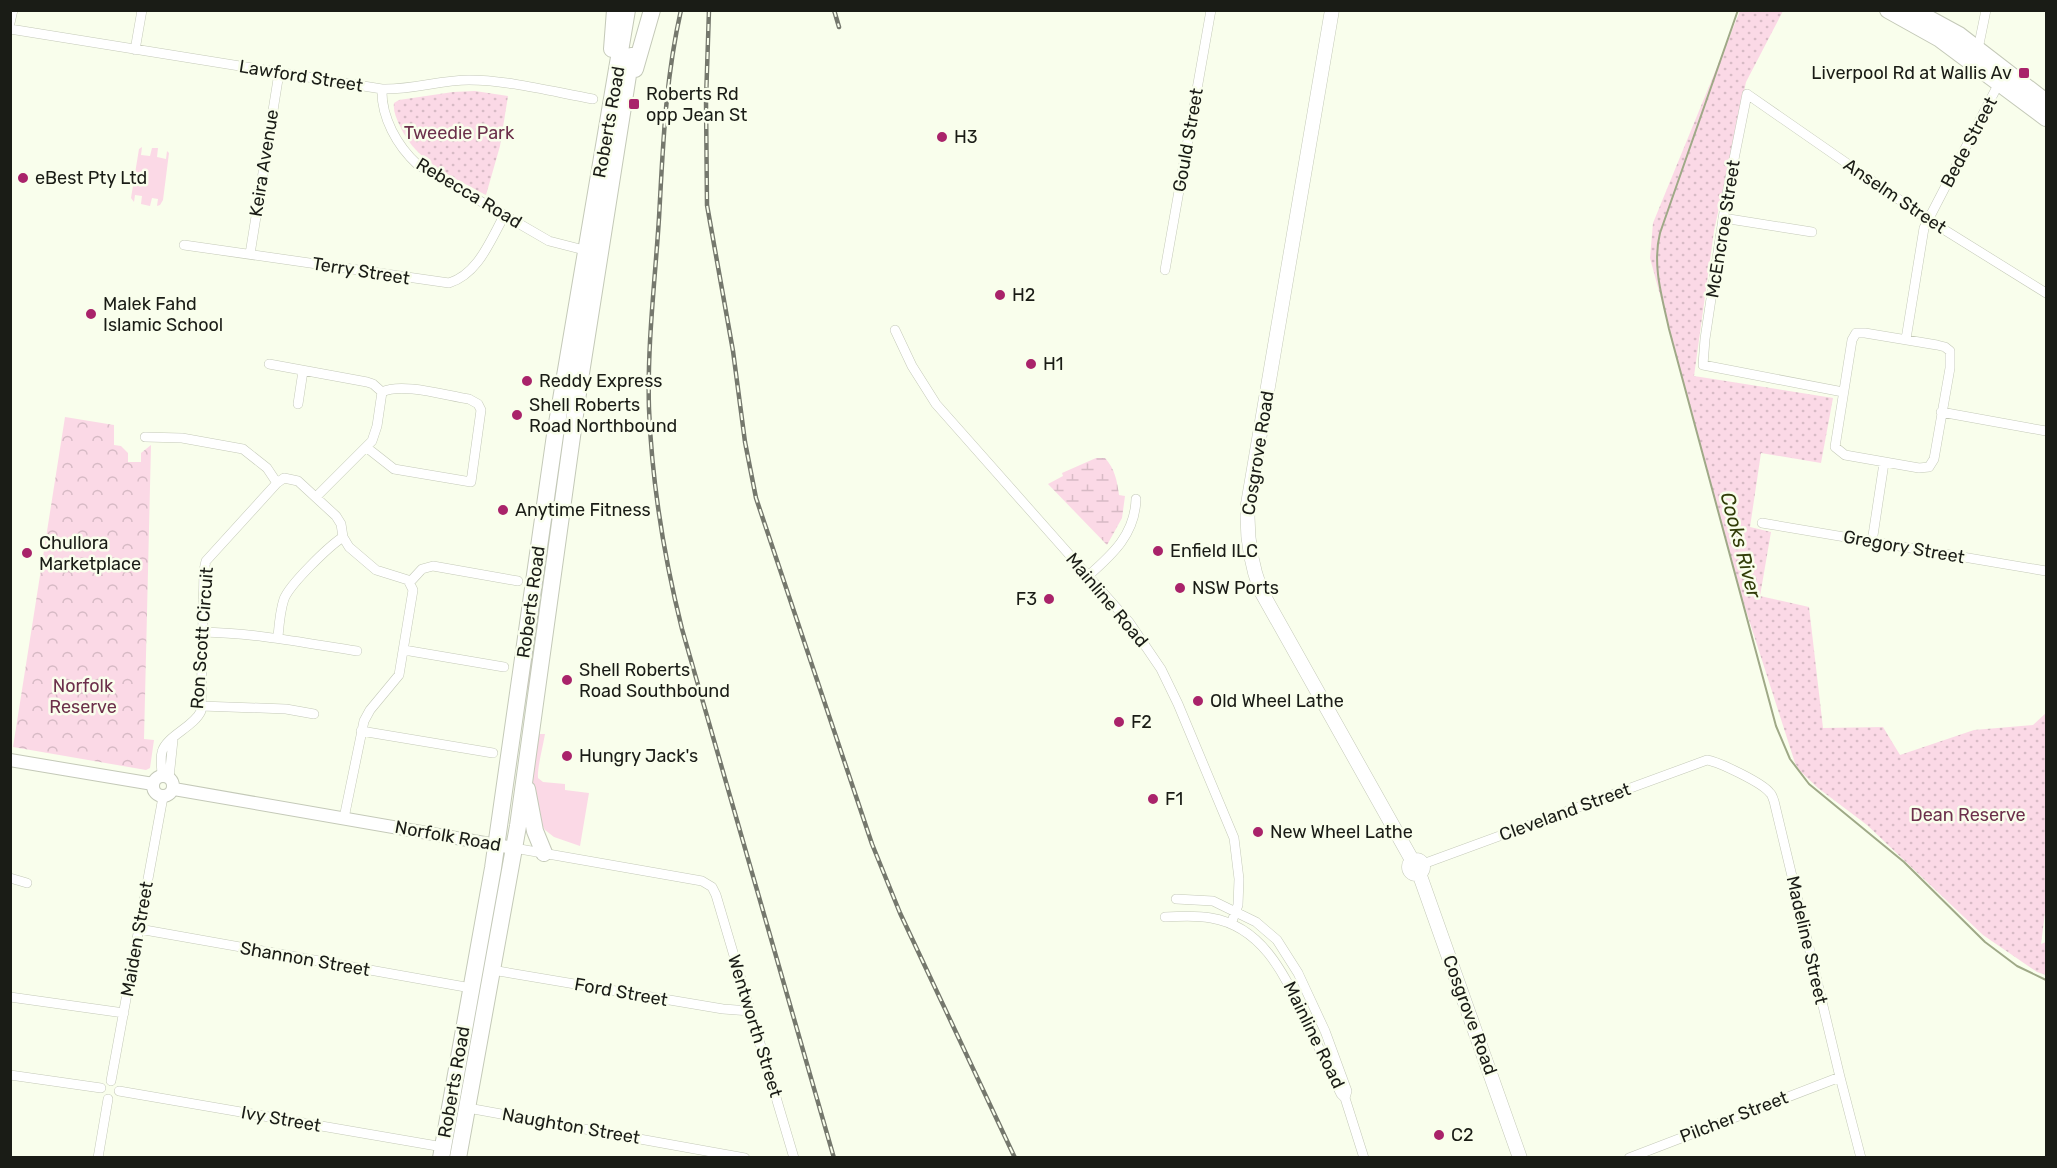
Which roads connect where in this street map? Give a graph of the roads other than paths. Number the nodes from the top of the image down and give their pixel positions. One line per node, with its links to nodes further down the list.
1 (13, 10): 12 (street)
2 (142, 10): 14 (street)
3 (615, 10): 22 (highway)
4 (627, 10): 22 (highway, Roberts Road)
5 (638, 10): 22 (highway, Roberts Road)
6 (652, 10): 22 (highway)
7 (1211, 10): 31 (street, Gould Street)
8 (1332, 10): 73 (main road, Cosgrove Road)
9 (1888, 10): 15 (highway)
10 (1913, 10): 15 (highway)
11 (1986, 10): 15 (street)
12 (10, 23)
13 (10, 29): 14 (street, Lawford Street)
14 (135, 50): 16 (street, Lawford Street)
15 (1976, 56): 17 (highway); 21 (highway)
16 (279, 73): 18 (street, Lawford Street); 30 (street, Keira Avenue)
17 (2000, 83): 23 (highway); 26 (street, Bede Street)
18 (382, 89): 20 (street, Lawford Street); 24 (street, Rebecca Road)
19 (1747, 94): 25 (street, McEncroe Street); 26 (street, Anselm Street)
20 (593, 99)
21 (2046, 102)
22 (619, 103): 29 (highway, Roberts Road)
23 (2046, 118)
24 (504, 216): 29 (street, Rebecca Road); 30 (street, Terry Street)
25 (1723, 218): 27 (street); 38 (street, McEncroe Street)
26 (1927, 219): 32 (street, Anselm Street); 34 (street, Bede Street)
27 (1812, 232)
28 (184, 245): 30 (street, Terry Street)
29 (593, 252): 66 (highway, Roberts Road); 70 (highway, Roberts Road)
30 (250, 254)
31 (1165, 270)
32 (2046, 293)
33 (895, 330): 52 (street, Mainline Road)
34 (1906, 339): 38 (street); 40 (street)
35 (269, 364): 36 (street)
36 (303, 371): 37 (street); 39 (street)
37 (382, 392): 43 (street); 43 (street)
38 (1843, 392): 44 (street)
39 (298, 404)
40 (1941, 412): 41 (street); 44 (street)
41 (2046, 430)
42 (145, 437): 45 (street)
43 (366, 447): 46 (street)
44 (1884, 463): 50 (street)
45 (277, 483): 46 (street); 55 (street, Ron Scott Circuit)
46 (316, 497): 49 (street)
47 (1136, 499): 52 (street)
48 (1762, 523): 50 (street, Gregory Street)
49 (342, 537): 54 (street); 56 (street)
50 (1872, 542): 51 (street, Gregory Street)
51 (2046, 571)
52 (1088, 576): 78 (street, Mainline Road)
53 (519, 581): 54 (street)
54 (410, 582): 57 (street)
55 (202, 632): 56 (street); 60 (street, Ron Scott Circuit)
56 (278, 637): 58 (street)
57 (404, 650): 59 (street); 62 (street)
58 (357, 651)
59 (504, 667)
60 (201, 706): 61 (street); 67 (street, Ron Scott Circuit)
61 (314, 714)
62 (361, 731): 63 (street); 69 (street)
63 (493, 753)
64 (10, 760): 67 (street, Norfolk Road)
65 (1707, 760): 73 (street, Cleveland Street); 88 (street, Madeline Street)
66 (525, 776): 71 (highway, Roberts Road); 72 (highway)
67 (165, 782): 68 (street); 69 (street, Norfolk Road)
68 (163, 797): 81 (street, Maiden Street)
69 (344, 818): 70 (street, Norfolk Road)
70 (497, 845): 71 (street, Norfolk Road); 83 (highway, Roberts Road)
71 (514, 848): 72 (street, Norfolk Road); 82 (highway, Roberts Road)
72 (544, 853): 76 (street, Norfolk Road)
73 (1418, 866): 101 (main road, Cosgrove Road)
74 (10, 878): 75 (street)
75 (27, 883)
76 (716, 895): 85 (street, Wentworth Street)
77 (1176, 899): 78 (street, Mainline Road)
78 (1236, 911): 80 (street, Mainline Road); 92 (street, Mainline Road)
79 (1165, 917): 80 (street, Mainline Road)
80 (1231, 924): 92 (street, Mainline Road)
81 (139, 929): 83 (street, Shannon Street); 86 (street, Maiden Street)
82 (492, 970): 85 (street, Ford Street); 94 (highway, Roberts Road)
83 (471, 988): 95 (highway, Roberts Road)
84 (10, 997): 86 (street)
85 (750, 1011): 99 (street, Wentworth Street)
86 (124, 1013): 89 (street, Maiden Street)
87 (10, 1075): 90 (street)
88 (1840, 1077): 102 (street, Pilcher Street); 103 (street, Madeline Street)
89 (111, 1081): 90 (street); 91 (street)
90 (101, 1089): 93 (street)
91 (119, 1091): 93 (street); 95 (street, Ivy Street)
92 (1345, 1098): 100 (street, Mainline Road)
93 (108, 1099): 96 (street)
94 (468, 1108): 97 (highway, Roberts Road); 98 (street, Naughton Street)
95 (442, 1152)
96 (98, 1158)
97 (458, 1158)
98 (745, 1158)
99 (794, 1158)
100 (1364, 1158)
101 (1520, 1158)
102 (1629, 1158)
103 (1861, 1158)

